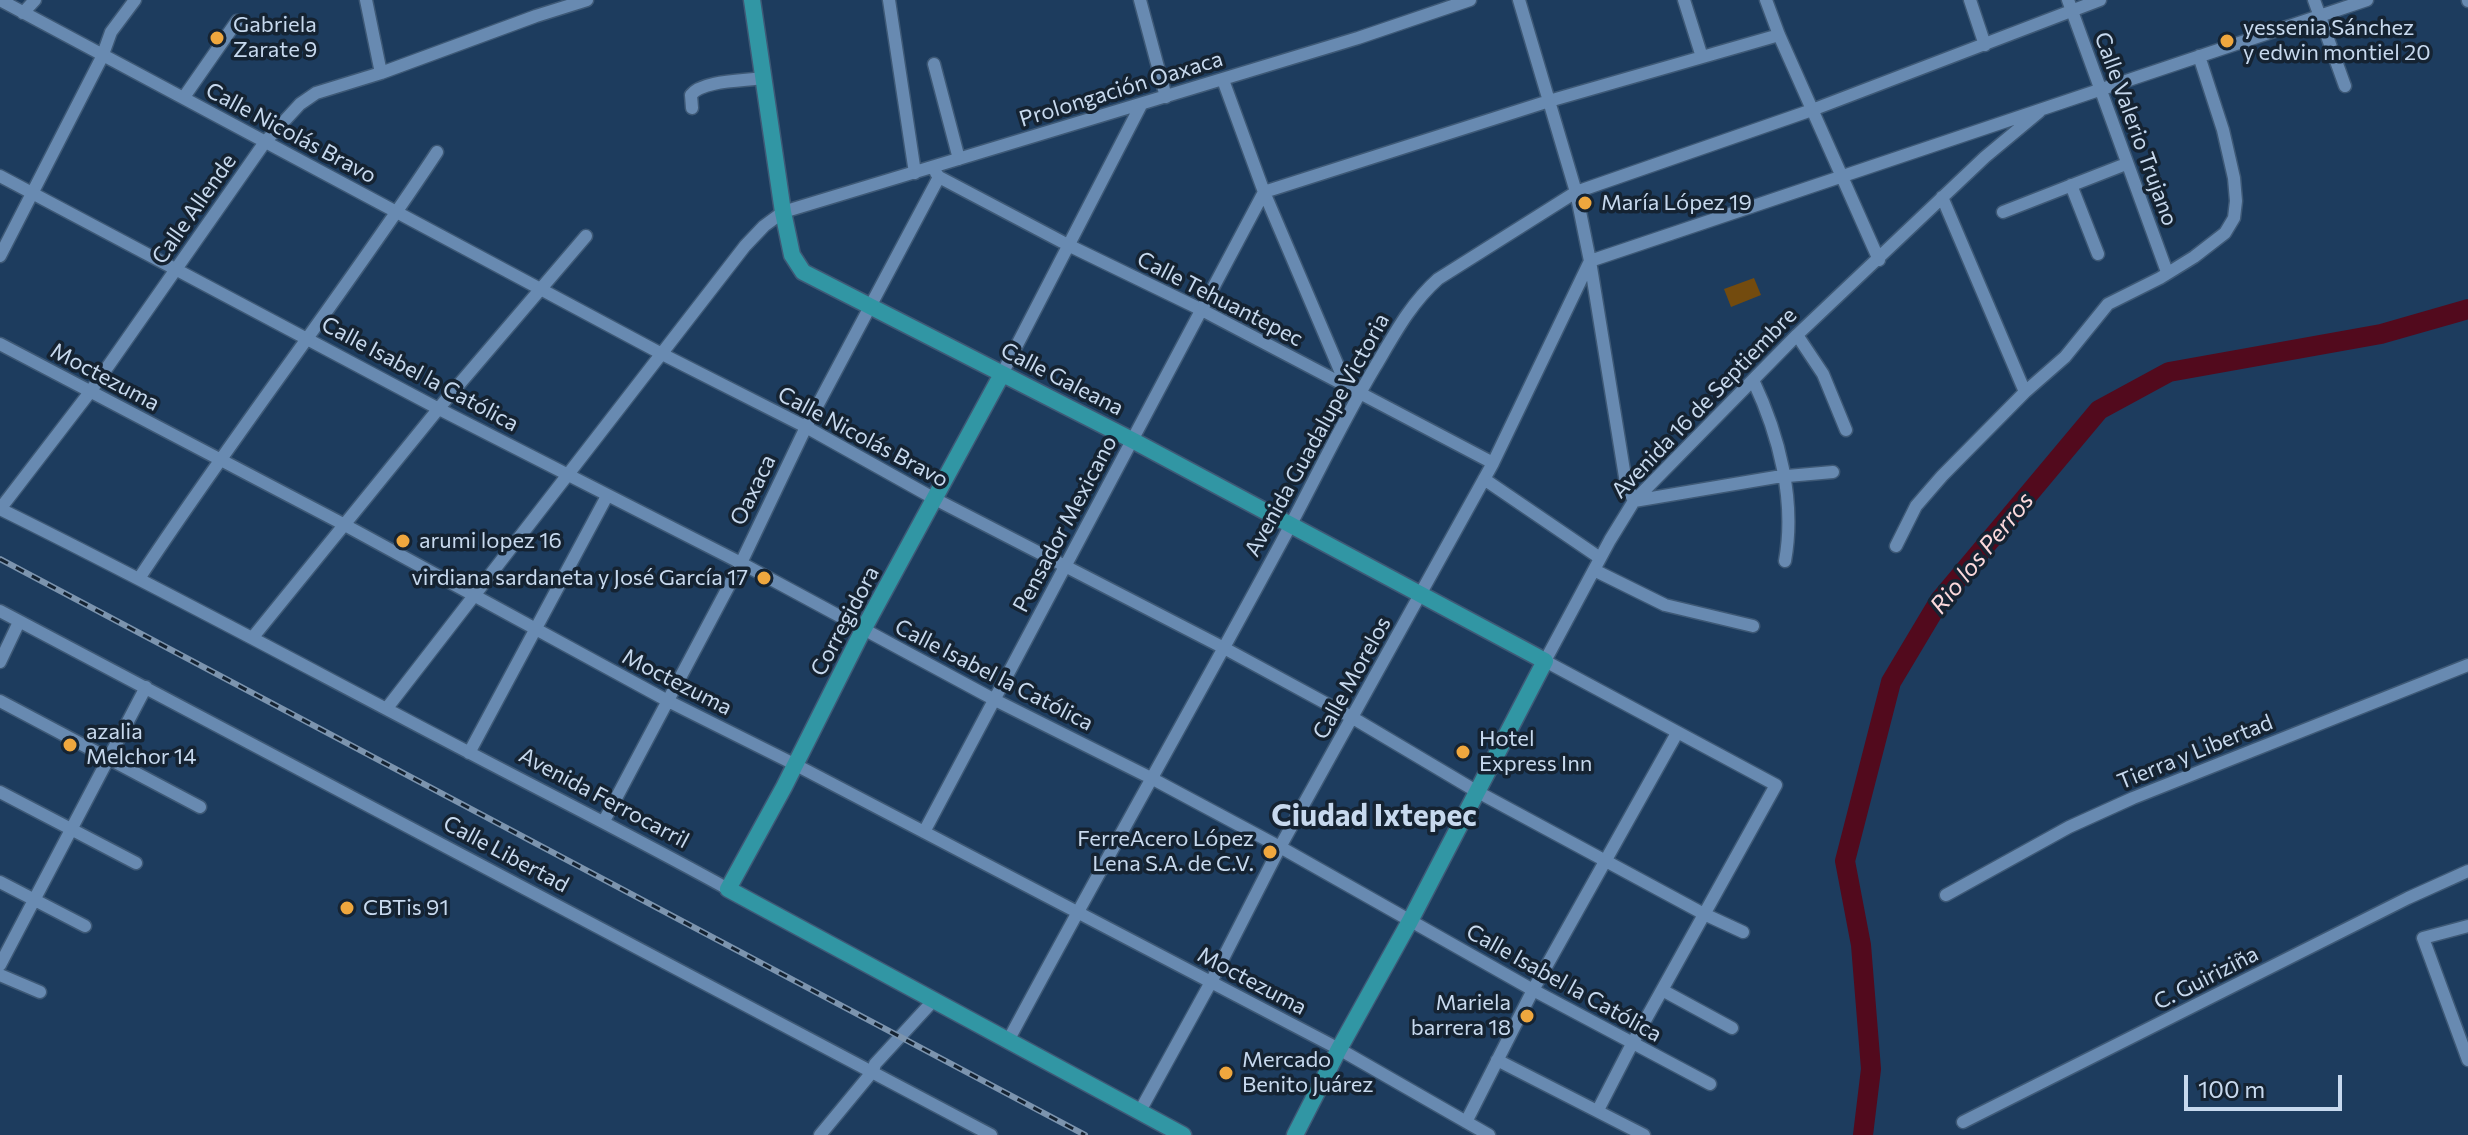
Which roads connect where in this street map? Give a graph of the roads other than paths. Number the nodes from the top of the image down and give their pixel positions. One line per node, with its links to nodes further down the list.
1 (0, 0): 18 (street, Calle Nicolás Bravo)
2 (35, 0): 18 (street)
3 (135, 0): 24 (street)
4 (366, 0): 27 (street)
5 (587, 0): 27 (street, Calle Allende)
6 (752, 0): 28 (main road, Calle Galeana)
7 (889, 0): 44 (street)
8 (1140, 0): 33 (street)
9 (1470, 0): 29 (street, Prolongación Oaxaca)
10 (1519, 0): 34 (street)
11 (1684, 0): 25 (street)
12 (1970, 0): 22 (street)
13 (2100, 0): 17 (street, Avenida Guadalupe Victoria)
14 (2314, 0): 19 (street)
15 (2367, 0): 19 (street, Avenida 16 de Septiembre)
16 (1769, 1): 21 (street)
17 (2070, 6): 22 (street, Avenida Guadalupe Victoria); 31 (street, Calle Valerio Trujano)
18 (23, 13): 24 (street, Calle Nicolás Bravo)
19 (2320, 15): 23 (street, Avenida 16 de Septiembre); 30 (street)
20 (237, 21): 32 (street)
21 (1779, 35): 25 (street); 38 (street)
22 (1985, 45): 38 (street, Avenida Guadalupe Victoria)
23 (2199, 56): 31 (street, Avenida 16 de Septiembre); 62 (street)
24 (102, 57): 32 (street, Calle Nicolás Bravo); 50 (street)
25 (1702, 57): 34 (street)
26 (934, 64): 41 (street)
27 (381, 73): 39 (street, Calle Allende)
28 (763, 78): 37 (street); 52 (main road, Calle Galeana)
29 (1223, 80): 33 (street, Prolongación Oaxaca); 48 (street)
30 (2345, 86)
31 (2099, 89): 36 (street, Avenida 16 de Septiembre); 42 (street, Calle Valerio Trujano)
32 (184, 97): 39 (street, Calle Nicolás Bravo)
33 (1166, 97): 35 (street, Prolongación Oaxaca)
34 (1549, 101): 48 (street); 49 (street)
35 (1141, 105): 41 (street, Prolongación Oaxaca); 56 (street)
36 (2044, 107): 45 (street); 51 (street, Avenida 16 de Septiembre)
37 (692, 108)
38 (1812, 110): 45 (street); 49 (street, Avenida Guadalupe Victoria)
39 (265, 142): 54 (street, Calle Nicolás Bravo); 61 (street, Calle Allende)
40 (437, 152): 54 (street)
41 (959, 159): 43 (street, Prolongación Oaxaca)
42 (2126, 164): 47 (street); 62 (street, Calle Valerio Trujano)
43 (935, 172): 44 (street, Prolongación Oaxaca); 56 (street, Calle Tehuantepec); 64 (street, Oaxaca)
44 (915, 173): 52 (street, Prolongación Oaxaca)
45 (1842, 175): 59 (street); 60 (street)
46 (0, 176): 50 (street, Calle Isabel la Católica)
47 (2071, 185): 53 (street); 57 (street)
48 (1264, 192): 65 (street, Pensador Mexicano); 72 (street)
49 (1576, 192): 60 (street); 72 (street, Avenida Guadalupe Victoria)
50 (32, 194): 58 (street); 61 (street, Calle Isabel la Católica)
51 (1942, 197): 59 (street, Avenida 16 de Septiembre); 74 (street)
52 (783, 212): 64 (main road, Calle Galeana); 69 (street)
53 (2003, 212)
54 (397, 213): 63 (street, Calle Nicolás Bravo); 67 (street)
55 (586, 236): 63 (street)
56 (1068, 245): 65 (street, Calle Tehuantepec); 70 (street)
57 (2098, 254)
58 (0, 256)
59 (1879, 260): 66 (street, Avenida 16 de Septiembre)
60 (1590, 261): 80 (street, Calle Morelos); 87 (street)
61 (176, 269): 67 (street, Calle Isabel la Católica); 73 (street, Calle Allende)
62 (2167, 272): 74 (street)
63 (541, 289): 69 (street, Calle Nicolás Bravo); 75 (street)
64 (871, 305): 70 (main road, Calle Galeana); 76 (street, Oaxaca)
65 (1200, 309): 72 (street, Calle Tehuantepec); 78 (street, Pensador Mexicano)
66 (1797, 335): 71 (street, Avenida 16 de Septiembre); 77 (street)
67 (307, 337): 75 (street, Calle Isabel la Católica); 79 (street)
68 (0, 344): 73 (street, Moctezuma)
69 (662, 354): 76 (street, Calle Nicolás Bravo); 82 (street)
70 (1002, 374): 78 (main road, Calle Galeana); 86 (main road, Corregidora)
71 (1753, 380): 83 (street); 87 (street, Avenida 16 de Septiembre)
72 (1353, 391): 80 (street, Calle Tehuantepec); 90 (street, Avenida Guadalupe Victoria)
73 (90, 392): 79 (street, Moctezuma); 88 (street, Calle Allende)
74 (2025, 392): 91 (street)
75 (439, 409): 82 (street, Calle Isabel la Católica); 89 (street)
76 (806, 427): 86 (street, Calle Nicolás Bravo); 93 (street, Oaxaca)
77 (1846, 430)
78 (1132, 440): 90 (main road, Calle Galeana); 95 (street, Pensador Mexicano)
79 (220, 460): 89 (street, Moctezuma); 96 (street)
80 (1493, 463): 84 (street, Calle Morelos)
81 (1833, 472): 83 (street)
82 (567, 474): 85 (street, Calle Isabel la Católica); 98 (street)
83 (1785, 477): 87 (street); 92 (street)
84 (1484, 479): 94 (street); 97 (street, Calle Morelos)
85 (607, 496): 93 (street, Calle Isabel la Católica); 102 (street)
86 (935, 499): 95 (street, Calle Nicolás Bravo); 103 (main road, Corregidora)
87 (1634, 501): 94 (street, Avenida 16 de Septiembre)
88 (0, 509): 96 (street, Avenida Ferrocarril)
89 (343, 524): 98 (street, Moctezuma); 104 (street)
90 (1290, 526): 97 (main road, Calle Galeana); 105 (street, Avenida Guadalupe Victoria)
91 (1896, 546)
92 (1785, 561)
93 (741, 563): 103 (street, Calle Isabel la Católica); 112 (street, Oaxaca)
94 (1597, 564): 101 (street); 106 (street, Avenida 16 de Septiembre)
95 (1064, 566): 105 (street, Calle Nicolás Bravo); 110 (street, Pensador Mexicano)
96 (140, 577): 104 (street, Avenida Ferrocarril)
97 (1422, 594): 106 (main road, Calle Galeana); 114 (street, Calle Morelos)
98 (473, 597): 102 (street, Moctezuma); 113 (street)
99 (0, 611): 100 (street, Calle Libertad)
100 (19, 622): 107 (street); 109 (street, Calle Libertad)
101 (1753, 626)
102 (536, 630): 112 (street, Moctezuma); 116 (street)
103 (863, 630): 110 (street, Calle Isabel la Católica); 118 (main road, Corregidora)
104 (253, 637): 113 (street, Avenida Ferrocarril)
105 (1224, 648): 114 (street, Calle Nicolás Bravo); 119 (street, Avenida Guadalupe Victoria)
106 (1545, 661): 115 (street); 120 (main road, Avenida 16 de Septiembre)
107 (0, 662)
108 (2468, 665): 132 (street, Tierra y Libertad)
109 (146, 687): 117 (street); 153 (street, Calle Libertad)
110 (995, 700): 119 (street, Calle Isabel la Católica); 125 (street, Pensador Mexicano)
111 (0, 701): 117 (street)
112 (668, 701): 118 (street, Moctezuma); 123 (street, Oaxaca)
113 (387, 708): 116 (street, Avenida Ferrocarril)
114 (1353, 718): 120 (street, Calle Nicolás Bravo); 126 (street, Calle Morelos)
115 (1677, 733): 127 (street); 135 (street)
116 (469, 753): 123 (street, Avenida Ferrocarril)
117 (108, 759): 122 (street); 124 (street)
118 (796, 765): 125 (street, Moctezuma); 131 (main road, Corregidora)
119 (1151, 778): 126 (street, Calle Isabel la Católica); 134 (street, Avenida Guadalupe Victoria)
120 (1476, 791): 127 (street, Calle Nicolás Bravo); 136 (main road, Avenida 16 de Septiembre)
121 (0, 792): 124 (street)
122 (200, 807)
123 (604, 821): 131 (street, Avenida Ferrocarril)
124 (72, 830): 128 (street); 133 (street)
125 (924, 832): 134 (street, Moctezuma)
126 (1280, 847): 136 (street, Calle Isabel la Católica); 142 (street, Calle Morelos)
127 (1605, 859): 135 (street, Calle Nicolás Bravo); 143 (street)
128 (136, 863)
129 (2468, 871): 158 (street, C. Guiriziña)
130 (0, 882): 133 (street)
131 (728, 889): 146 (main road, Avenida Ferrocarril)
132 (1946, 895)
133 (35, 901): 137 (street); 140 (street)
134 (1076, 912): 142 (street, Moctezuma); 148 (street, Avenida Guadalupe Victoria)
135 (1704, 914): 139 (street, Calle Nicolás Bravo); 144 (street)
136 (1410, 921): 143 (street, Calle Isabel la Católica); 150 (main road, Avenida 16 de Septiembre)
137 (85, 926)
138 (2468, 926): 151 (street)
139 (1743, 932)
140 (0, 965)
141 (0, 975): 145 (street)
142 (1211, 982): 150 (street, Moctezuma); 156 (street, Calle Morelos)
143 (1533, 990): 149 (street, Calle Isabel la Católica); 152 (street)
144 (1662, 990): 147 (street); 149 (street)
145 (40, 992)
146 (933, 1001): 148 (main road, Avenida Ferrocarril); 153 (street)
147 (1732, 1028)
148 (1008, 1041): 156 (main road, Avenida Ferrocarril)
149 (1632, 1044): 154 (street, Calle Isabel la Católica); 155 (street)
150 (1339, 1049): 157 (street, Moctezuma); 162 (main road, Avenida 16 de Septiembre)
151 (2468, 1058)
152 (1497, 1060): 155 (street); 157 (street)
153 (873, 1071): 159 (street); 160 (street, Calle Libertad)
154 (1710, 1084)
155 (1598, 1110): 164 (street)
156 (1140, 1111): 161 (main road, Avenida Ferrocarril)
157 (1466, 1122): 163 (street, Moctezuma)
158 (1963, 1122)
159 (820, 1135)
160 (991, 1135)
161 (1183, 1135)
162 (1295, 1135)
163 (1489, 1135)
164 (1644, 1135)

